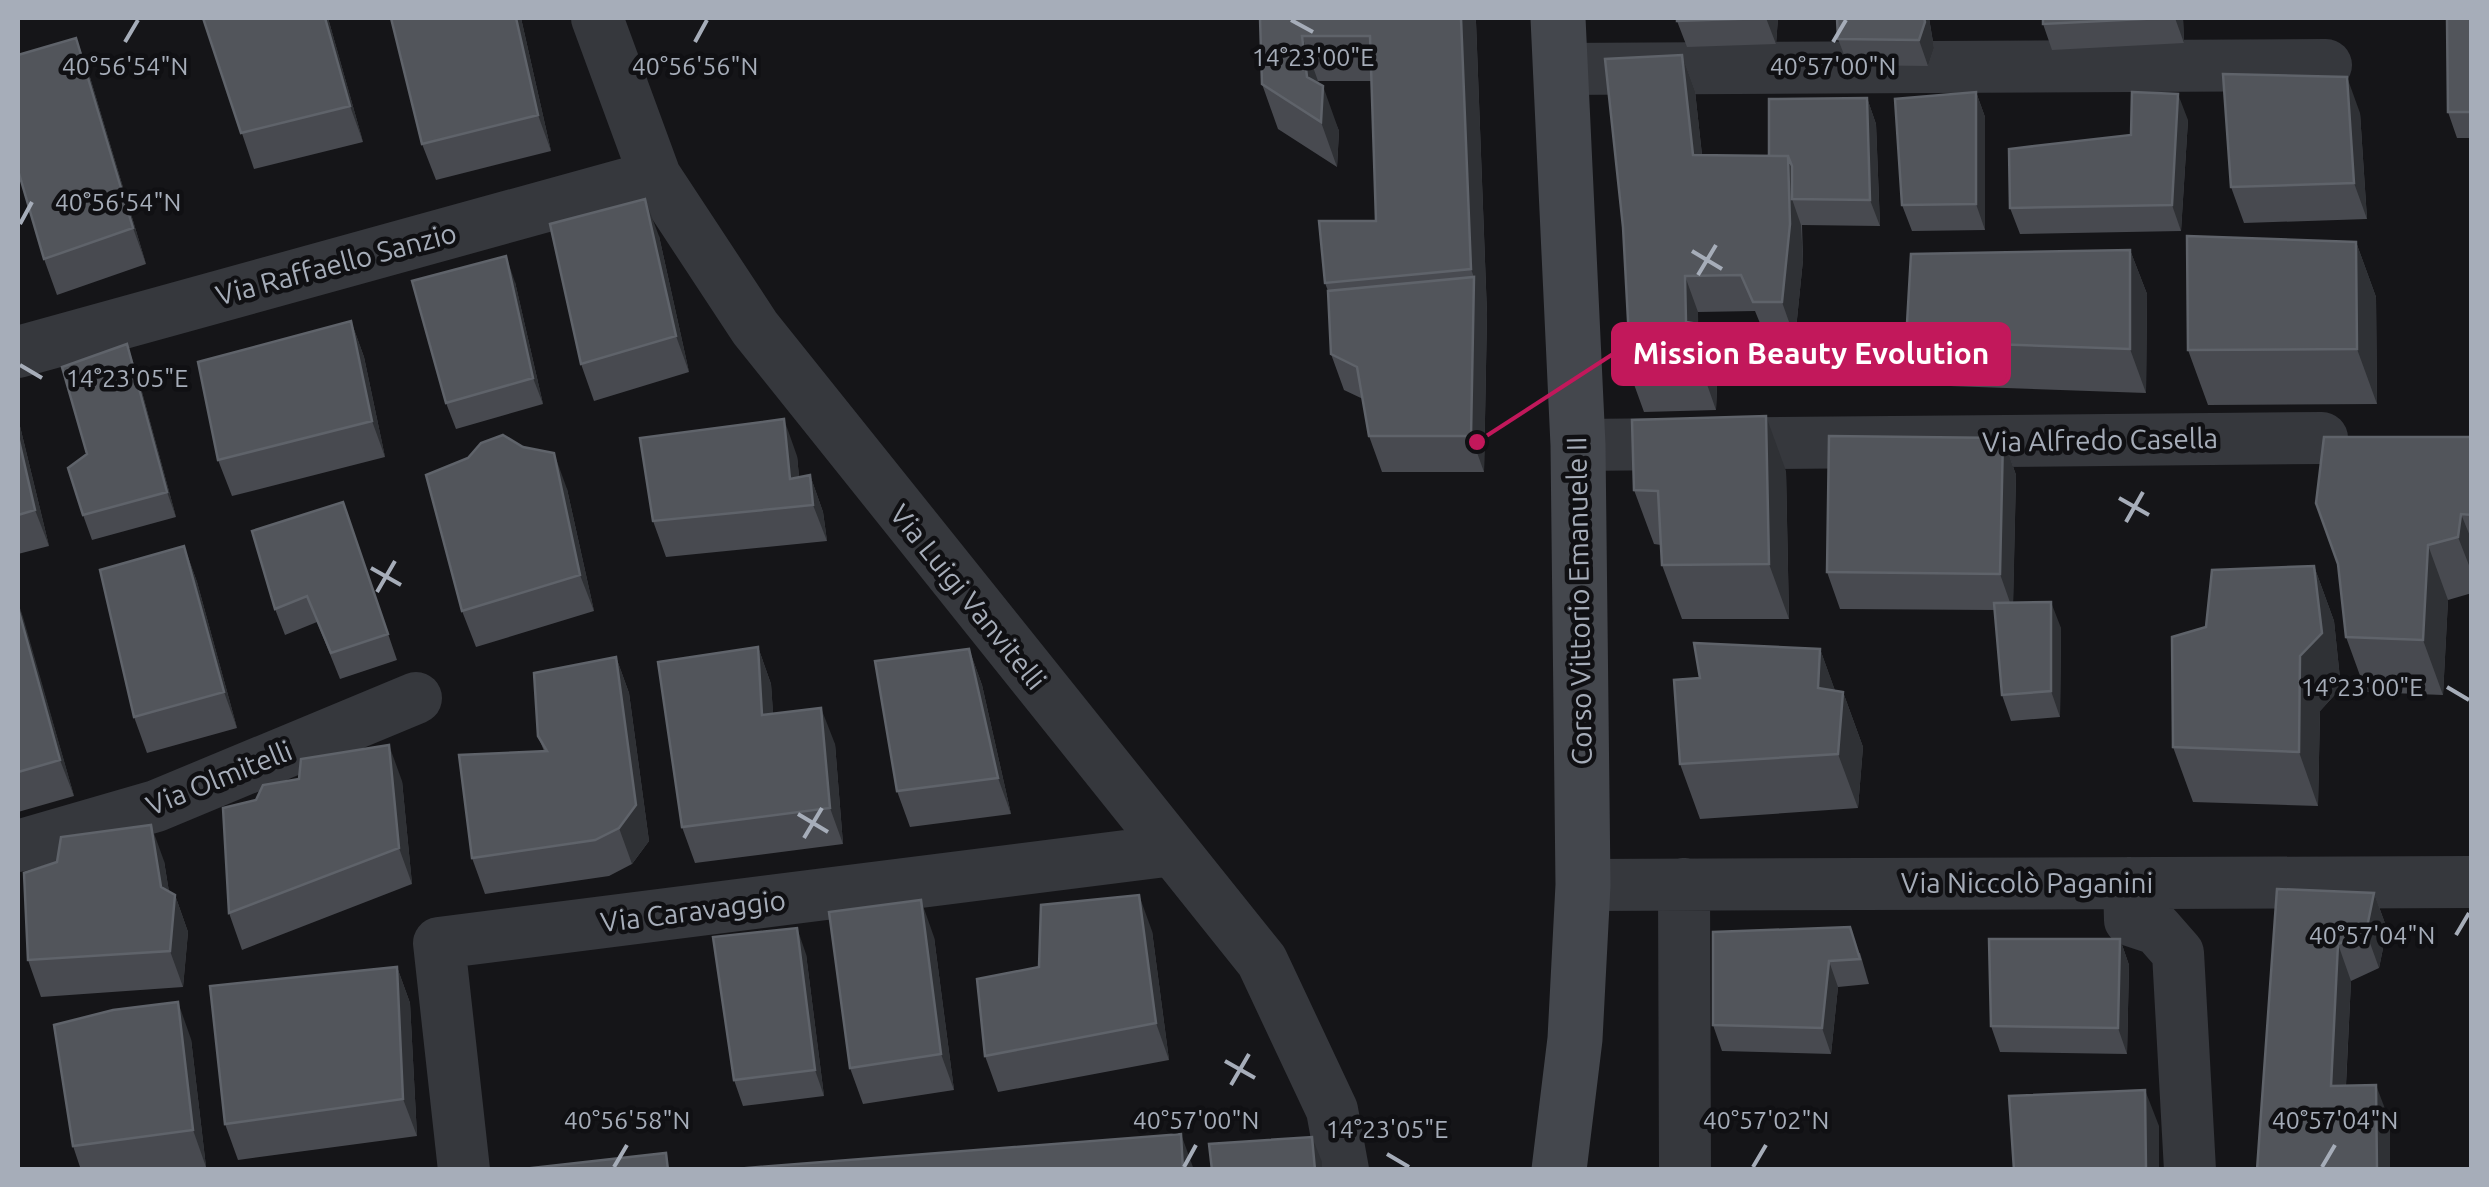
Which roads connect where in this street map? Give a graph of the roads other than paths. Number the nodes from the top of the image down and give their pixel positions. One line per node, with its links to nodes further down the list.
1 (597, 18): 4 (street, Via Luigi Vanvitelli)
2 (1559, 44): 3 (street); 7 (main road, Corso Vittorio Emanuele II)
3 (2326, 65)
4 (655, 176): 5 (street, Via Raffaello Sanzio); 10 (street, Via Luigi Vanvitelli)
5 (18, 352)
6 (2322, 438): 7 (street, Via Alfredo Casella)
7 (1578, 446): 14 (main road, Corso Vittorio Emanuele II)
8 (416, 698): 9 (street, Via Olmitelli)
9 (18, 846)
10 (1173, 850): 15 (street, Via Caravaggio); 16 (street, Via Luigi Vanvitelli)
11 (2472, 882): 12 (street, Via Niccolò Paganini)
12 (2128, 883): 13 (street, Via Niccolò Paganini); 19 (street)
13 (1684, 884): 14 (street, Via Niccolò Paganini); 18 (street)
14 (1584, 885): 17 (main road, Corso Vittorio Emanuele II)
15 (463, 1169)
16 (1343, 1170)
17 (1559, 1170)
18 (1685, 1170)
19 (2190, 1170)

